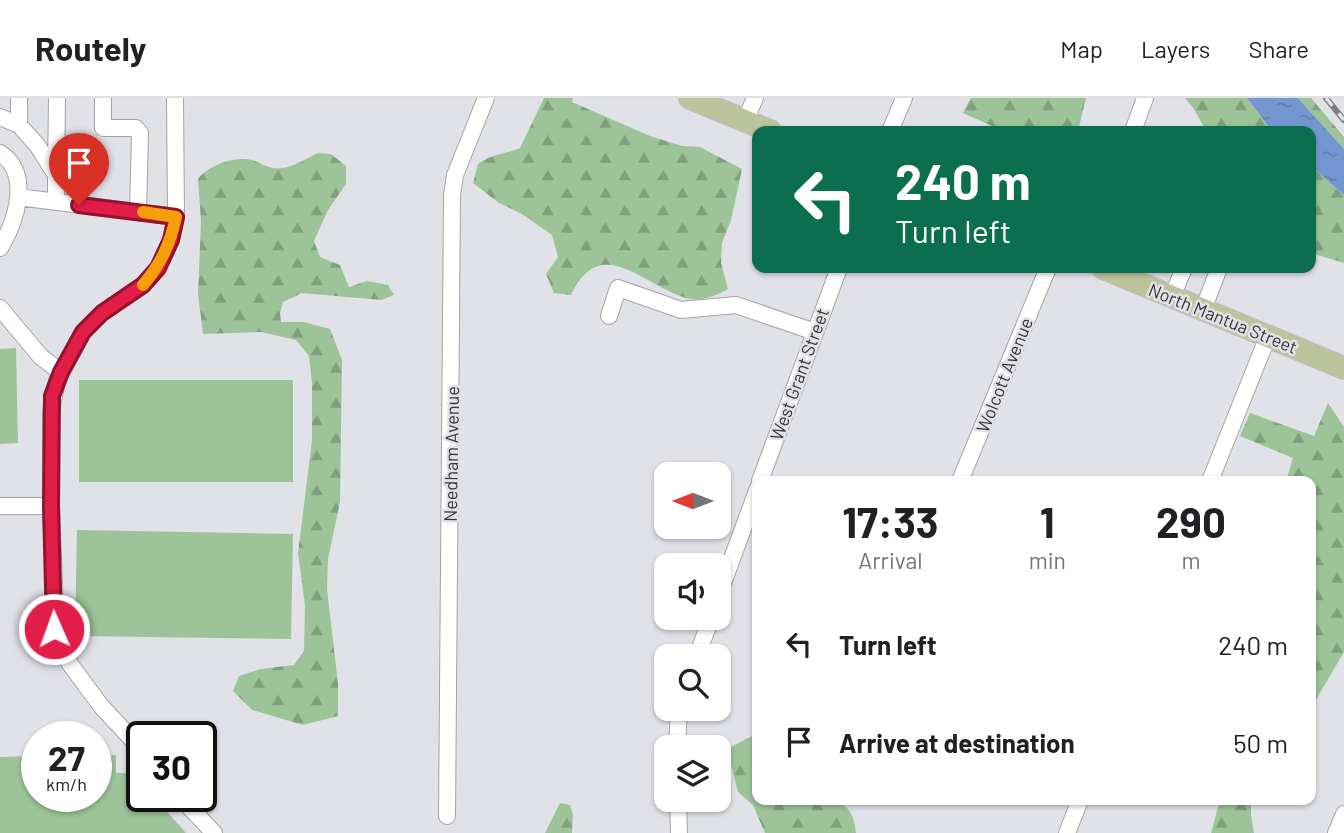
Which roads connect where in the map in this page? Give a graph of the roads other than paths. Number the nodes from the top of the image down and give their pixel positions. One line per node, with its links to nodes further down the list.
1 (19, 98): 12 (street)
2 (57, 98): 17 (street)
3 (103, 98): 20 (street)
4 (176, 98): 21 (street)
5 (486, 98): 48 (street, Needham Avenue)
6 (690, 98): 11 (main road)
7 (755, 98): 11 (street)
8 (904, 98): 14 (street)
9 (1145, 98): 15 (street)
10 (0, 117): 12 (street)
11 (745, 121): 13 (main road)
12 (19, 125): 17 (street)
13 (758, 126)
14 (892, 126)
15 (1135, 126)
16 (0, 153): 18 (street)
17 (56, 175): 19 (street)
18 (18, 197): 19 (street); 22 (street)
19 (56, 202): 20 (street)
20 (138, 212): 21 (street)
21 (176, 217): 35 (street)
22 (0, 248)
23 (837, 273): 32 (street, West Grant Street)
24 (1046, 273): 37 (street, Wolcott Avenue)
25 (1115, 273): 28 (main road, North Mantua Street)
26 (1182, 273): 28 (street)
27 (1217, 273): 30 (street)
28 (1172, 297): 30 (main road, North Mantua Street)
29 (0, 308): 35 (street)
30 (1203, 310): 33 (main road, North Mantua Street)
31 (609, 316): 32 (street)
32 (815, 332): 36 (street, West Grant Street)
33 (1268, 336): 34 (main road, North Mantua Street); 38 (street)
34 (1344, 368)
35 (61, 372): 41 (street)
36 (762, 476)
37 (962, 476)
38 (1212, 476)
39 (752, 504): 42 (street)
40 (0, 506): 41 (street)
41 (51, 506): 43 (street)
42 (731, 561)
43 (126, 733)
44 (1078, 805): 51 (street)
45 (194, 812): 49 (street)
46 (678, 812): 50 (street)
47 (1344, 814): 52 (street)
48 (447, 816)
49 (214, 833)
50 (679, 833)
51 (1067, 833)
52 (1336, 833)

